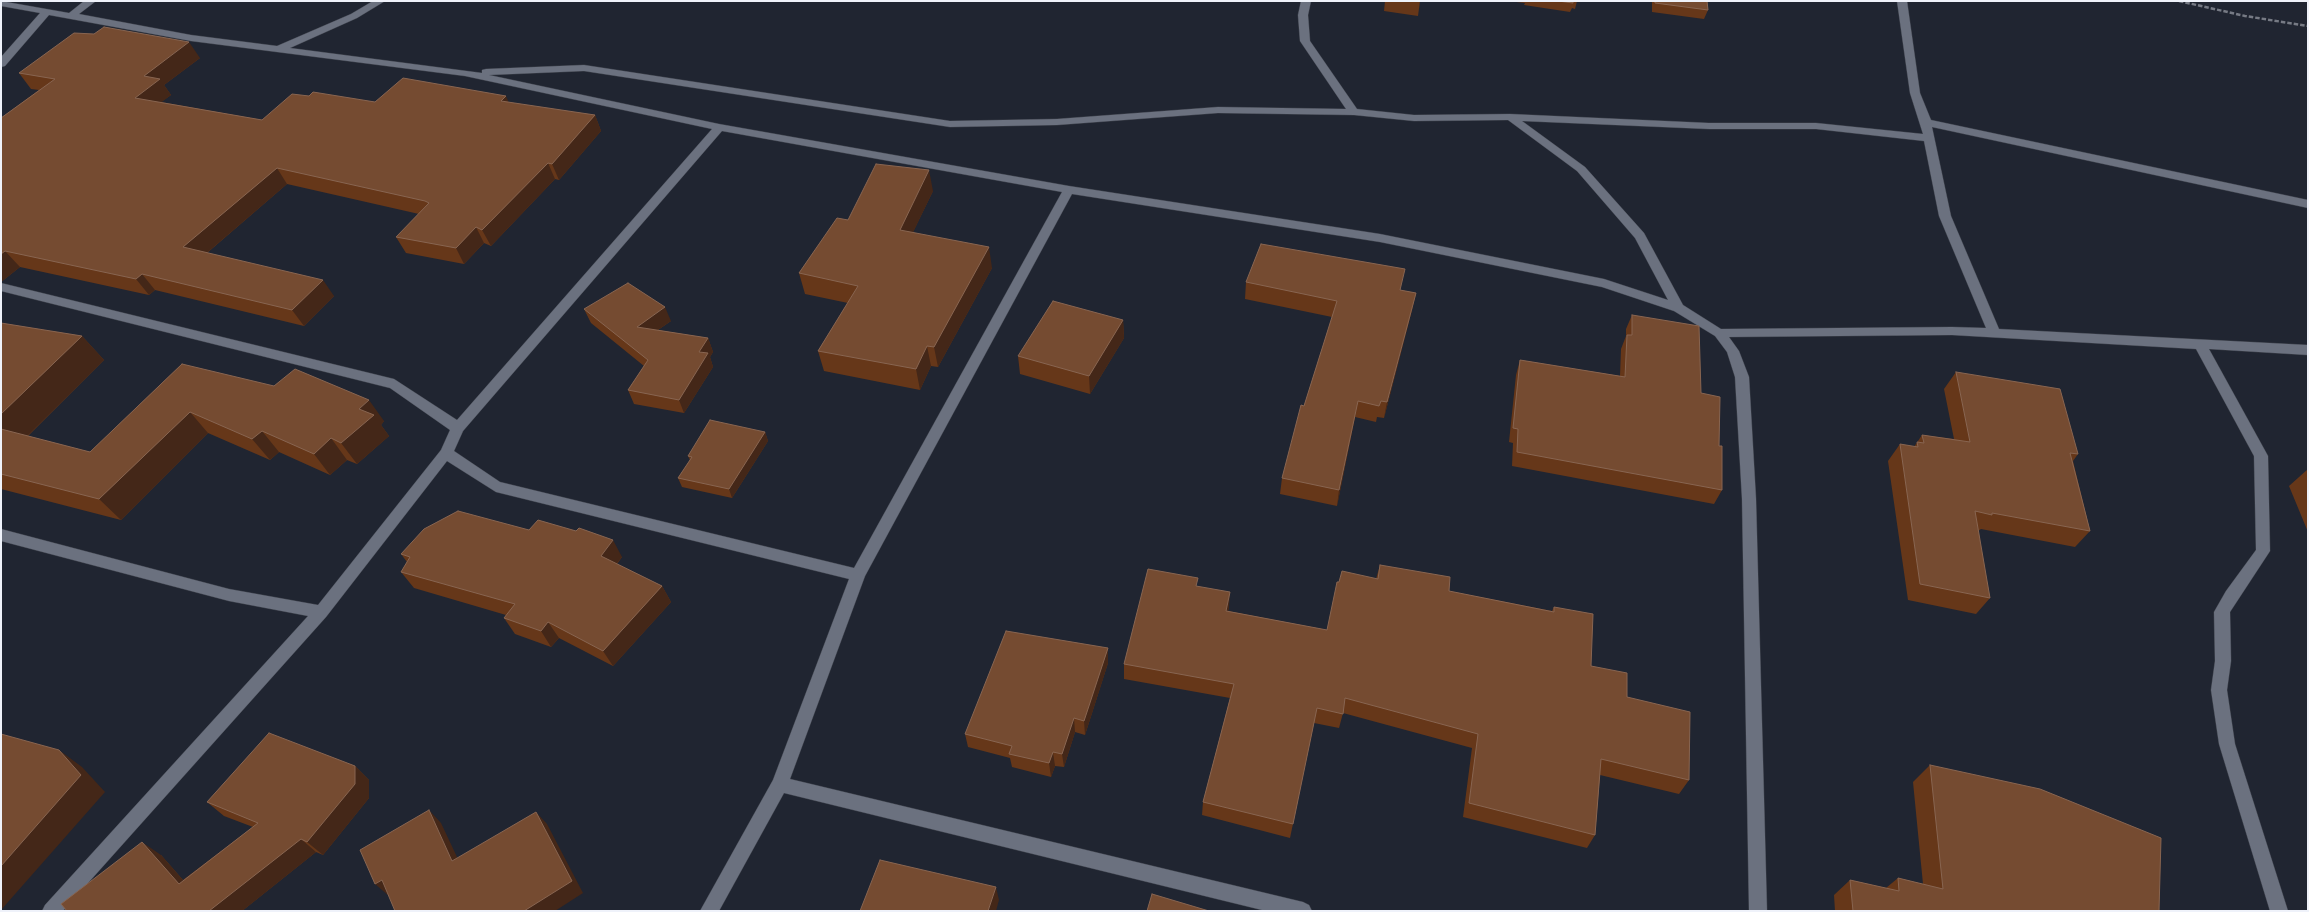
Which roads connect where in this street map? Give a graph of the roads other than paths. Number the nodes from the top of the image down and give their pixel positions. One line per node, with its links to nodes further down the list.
1 (91, 1): 7 (street)
2 (380, 1): 8 (street)
3 (1306, 1): 11 (street)
4 (1902, 1): 13 (street)
5 (1, 3): 6 (street)
6 (47, 11): 7 (street); 9 (street)
7 (69, 16): 8 (street)
8 (275, 50): 10 (street)
9 (1, 64)
10 (465, 73): 11 (street); 14 (street)
11 (1354, 112): 12 (street)
12 (1509, 117): 15 (street); 19 (street)
13 (1926, 122): 15 (street); 17 (street)
14 (719, 127): 16 (street); 24 (street)
15 (1929, 138): 21 (street)
16 (1069, 190): 19 (street); 27 (street)
17 (2308, 204)
18 (1, 287): 24 (street)
19 (1678, 308): 20 (street)
20 (1719, 333): 21 (street); 33 (street)
21 (1994, 333): 22 (street)
22 (2200, 344): 23 (street); 34 (street)
23 (2308, 350)
24 (458, 428): 25 (street)
25 (446, 453): 27 (street); 28 (street)
26 (1, 535): 28 (street)
27 (858, 575): 29 (street)
28 (321, 612): 30 (street)
29 (780, 784): 31 (street); 32 (street)
30 (51, 911)
31 (709, 911)
32 (1304, 911)
33 (1758, 911)
34 (2279, 911)

